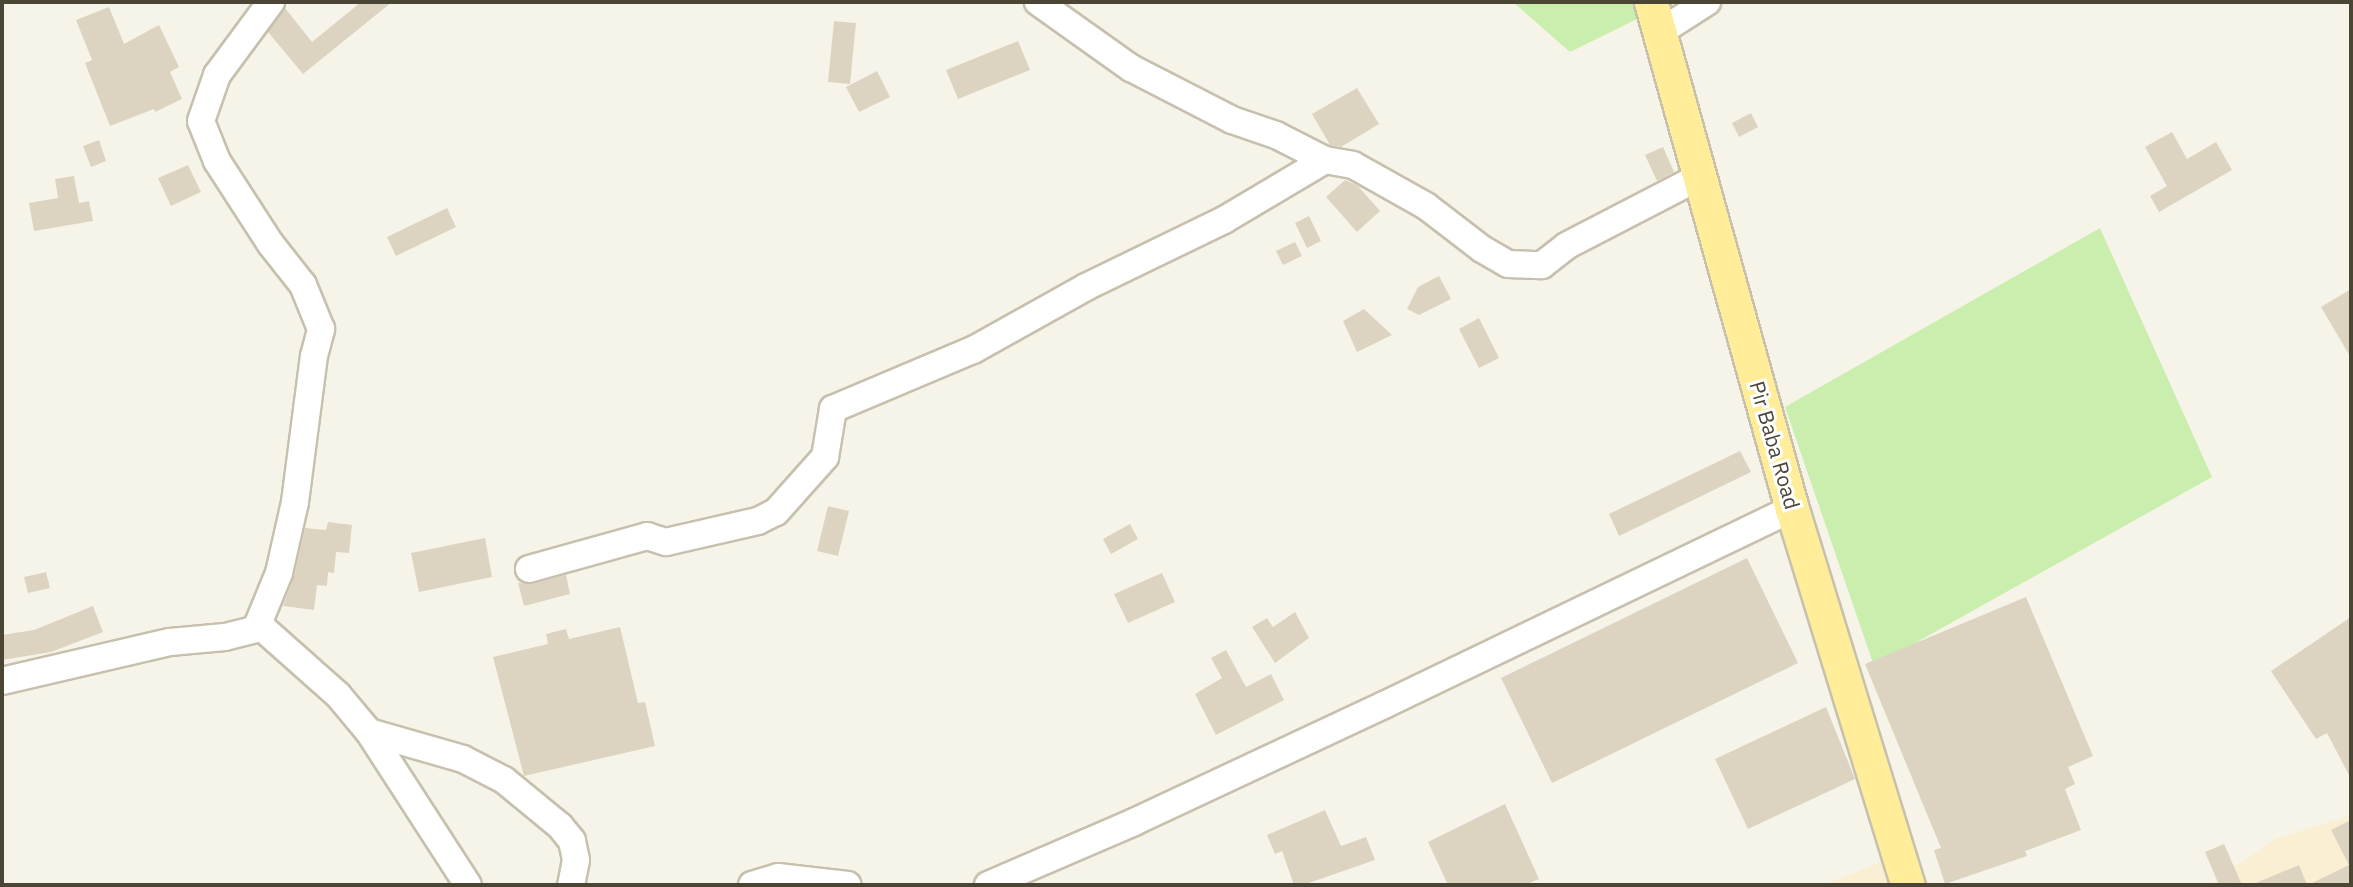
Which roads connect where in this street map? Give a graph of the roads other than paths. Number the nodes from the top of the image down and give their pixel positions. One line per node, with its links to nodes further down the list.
1 (271, 2): 9 (street)
2 (1038, 2): 5 (street)
3 (1707, 2): 4 (street)
4 (1655, 17): 6 (main road, Pir Baba Road)
5 (1325, 160): 6 (street); 8 (street)
6 (1699, 177): 7 (main road, Pir Baba Road)
7 (1792, 509): 16 (street); 17 (main road, Pir Baba Road)
8 (528, 569)
9 (258, 624): 10 (street); 11 (street)
10 (2, 681)
11 (369, 732): 12 (street); 13 (street)
12 (468, 885)
13 (572, 885)
14 (752, 885): 15 (street)
15 (848, 885)
16 (988, 885)
17 (1908, 885)

